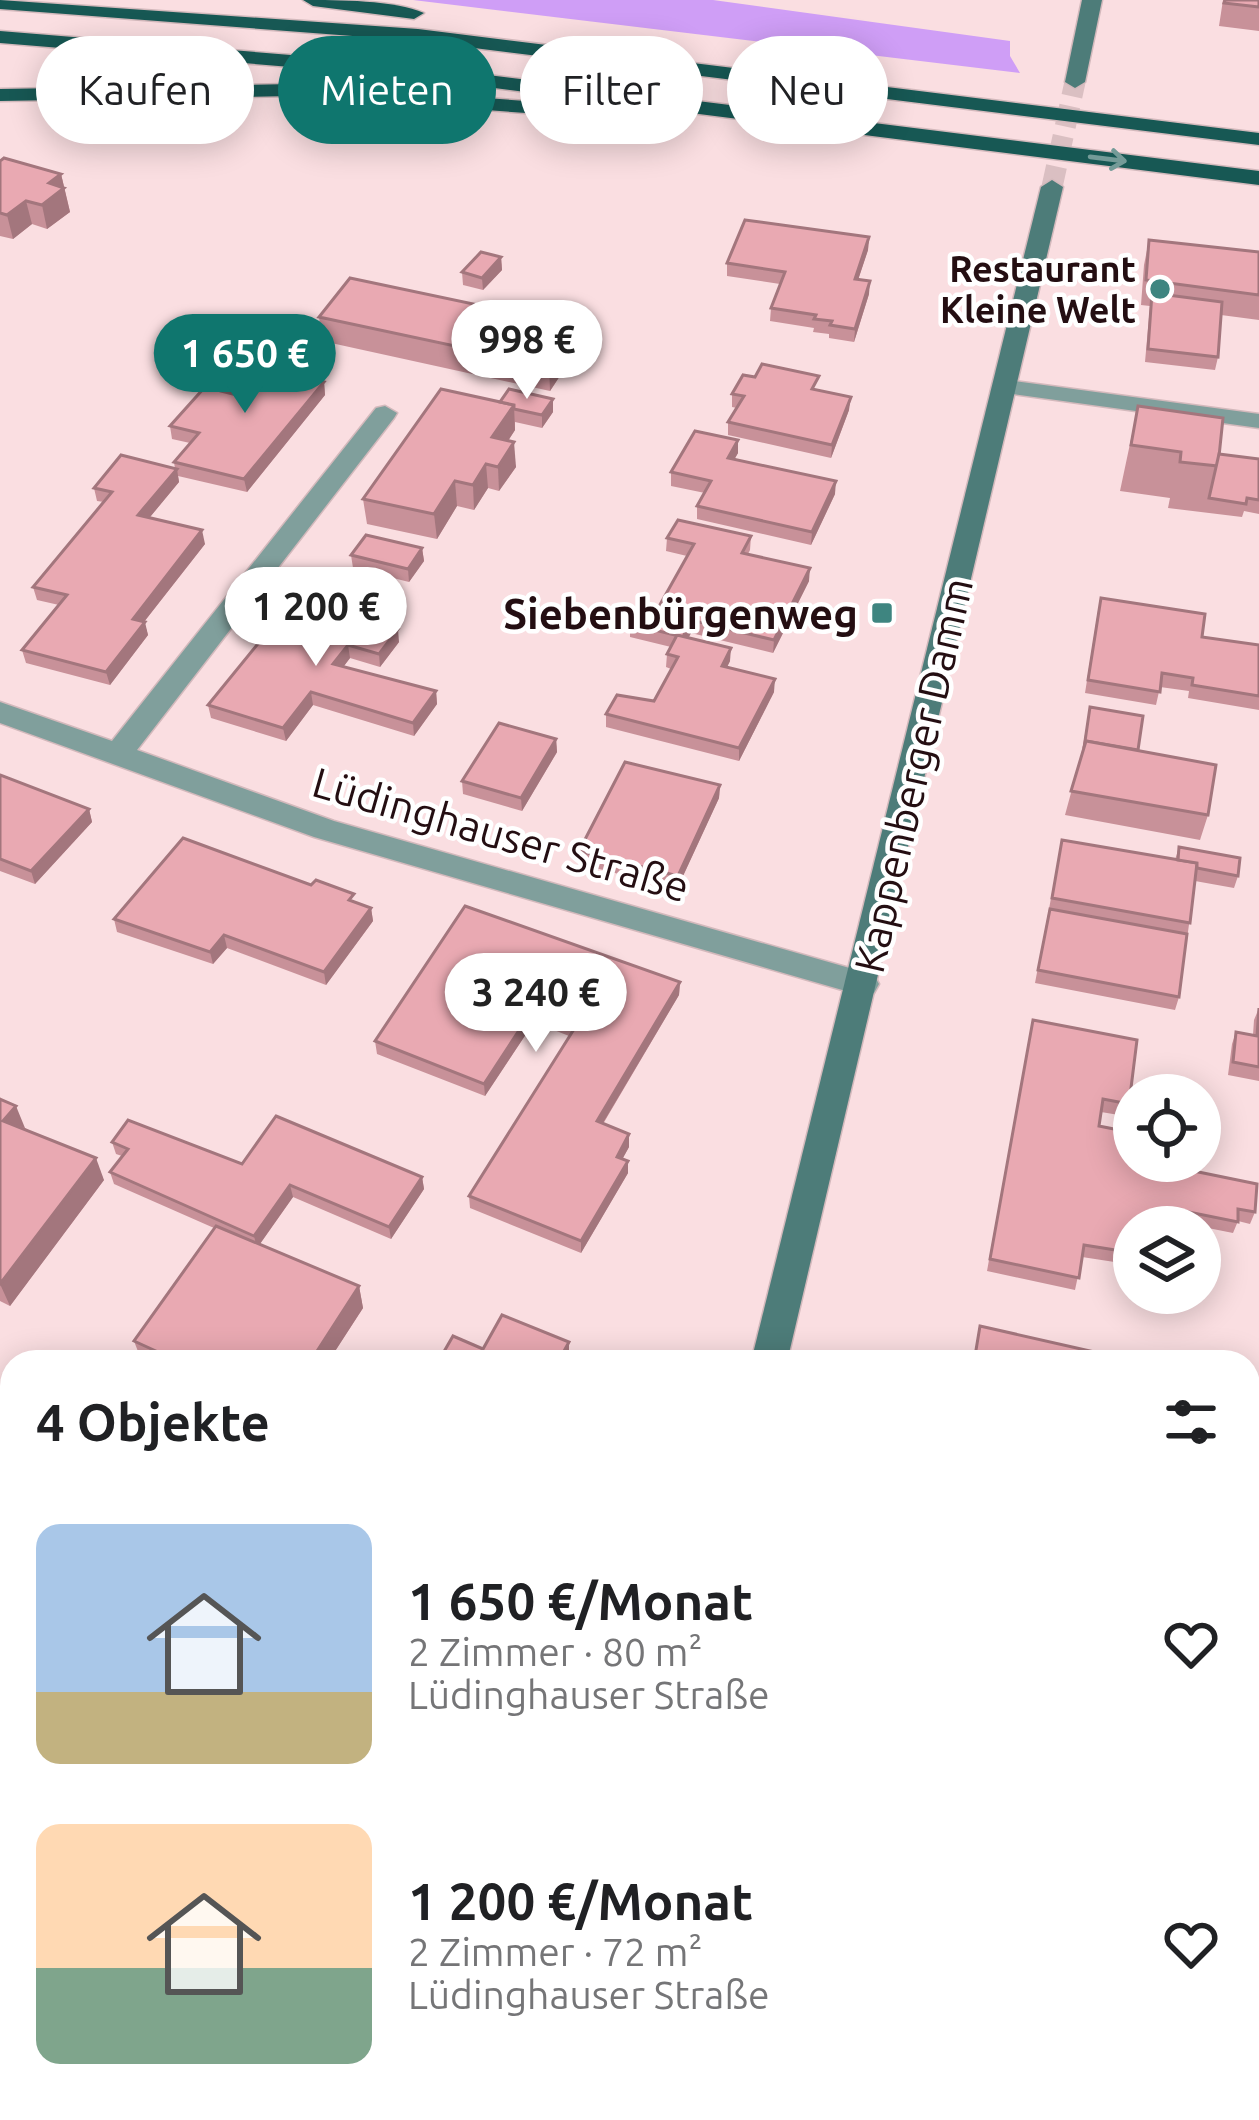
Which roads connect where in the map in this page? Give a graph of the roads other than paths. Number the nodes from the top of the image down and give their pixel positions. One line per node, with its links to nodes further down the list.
1 (313, 0): 4 (highway)
2 (1092, 0): 8 (main road)
3 (0, 3): 6 (highway)
4 (593, 36)
5 (0, 37): 10 (highway)
6 (520, 48)
7 (703, 68): 11 (highway)
8 (1075, 82)
9 (0, 95): 10 (highway)
10 (909, 134): 12 (highway, one-way to 12)
11 (1259, 139)
12 (1259, 178)
13 (1052, 187): 14 (main road, Kappenberger Damm)
14 (1007, 387): 16 (street); 19 (main road, Kappenberger Damm)
15 (385, 413): 18 (street)
16 (1259, 421)
17 (0, 712): 18 (street, Lüdinghauser Straße)
18 (117, 755): 19 (street, Lüdinghauser Straße)
19 (863, 984): 20 (main road, Kappenberger Damm)
20 (773, 1350)

